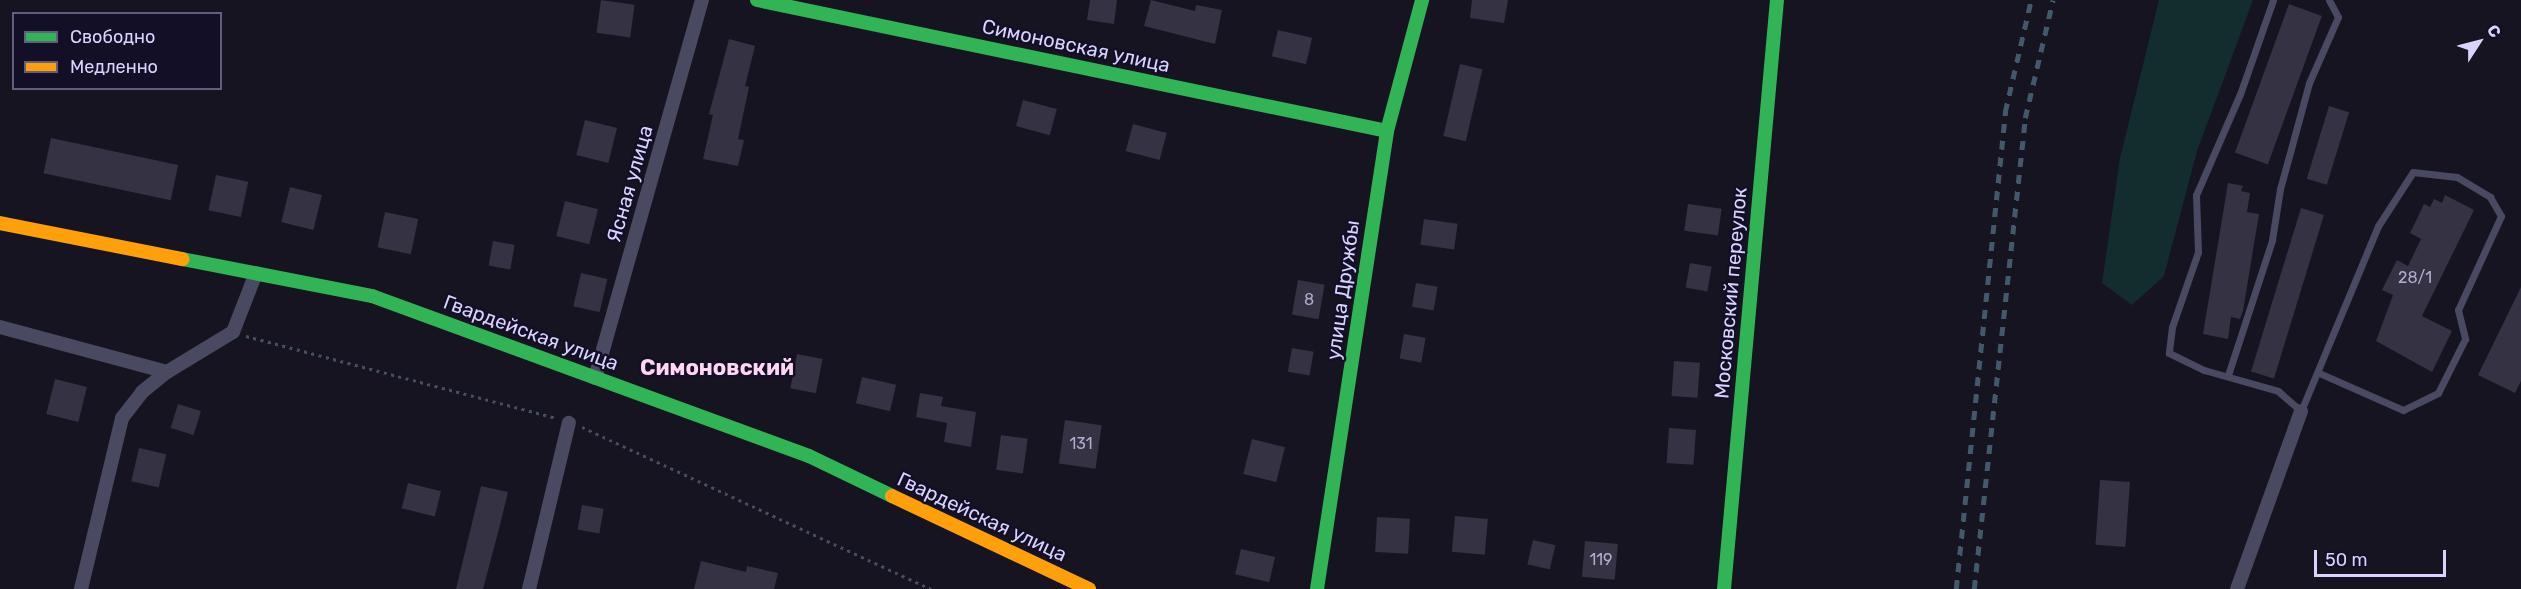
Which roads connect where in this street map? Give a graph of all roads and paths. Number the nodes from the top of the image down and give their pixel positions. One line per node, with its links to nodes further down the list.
1 (702, 0): 15 (street, Ясная улица)
2 (758, 0): 7 (street, Симоновская улица)
3 (1422, 0): 7 (street, улица Дружбы)
4 (1777, 0): 23 (street, Московский переулок)
5 (2273, 0): 14 (lane)
6 (2329, 0): 14 (lane)
7 (1387, 130): 22 (street, улица Дружбы)
8 (0, 223): 9 (street, Гвардейская улица)
9 (256, 273): 11 (street); 15 (street, Гвардейская улица)
10 (0, 327): 12 (street)
11 (233, 332): 12 (street); 17 (path)
12 (167, 372): 18 (street)
13 (2319, 373): 13 (lane); 16 (lane)
14 (2228, 375): 16 (lane)
15 (595, 378): 21 (street, Гвардейская улица)
16 (2301, 411): 24 (street)
17 (569, 423): 19 (street); 20 (path)
18 (81, 589)
19 (529, 589)
20 (931, 589)
21 (1089, 589)
22 (1317, 589)
23 (1724, 589)
24 (2237, 589)

